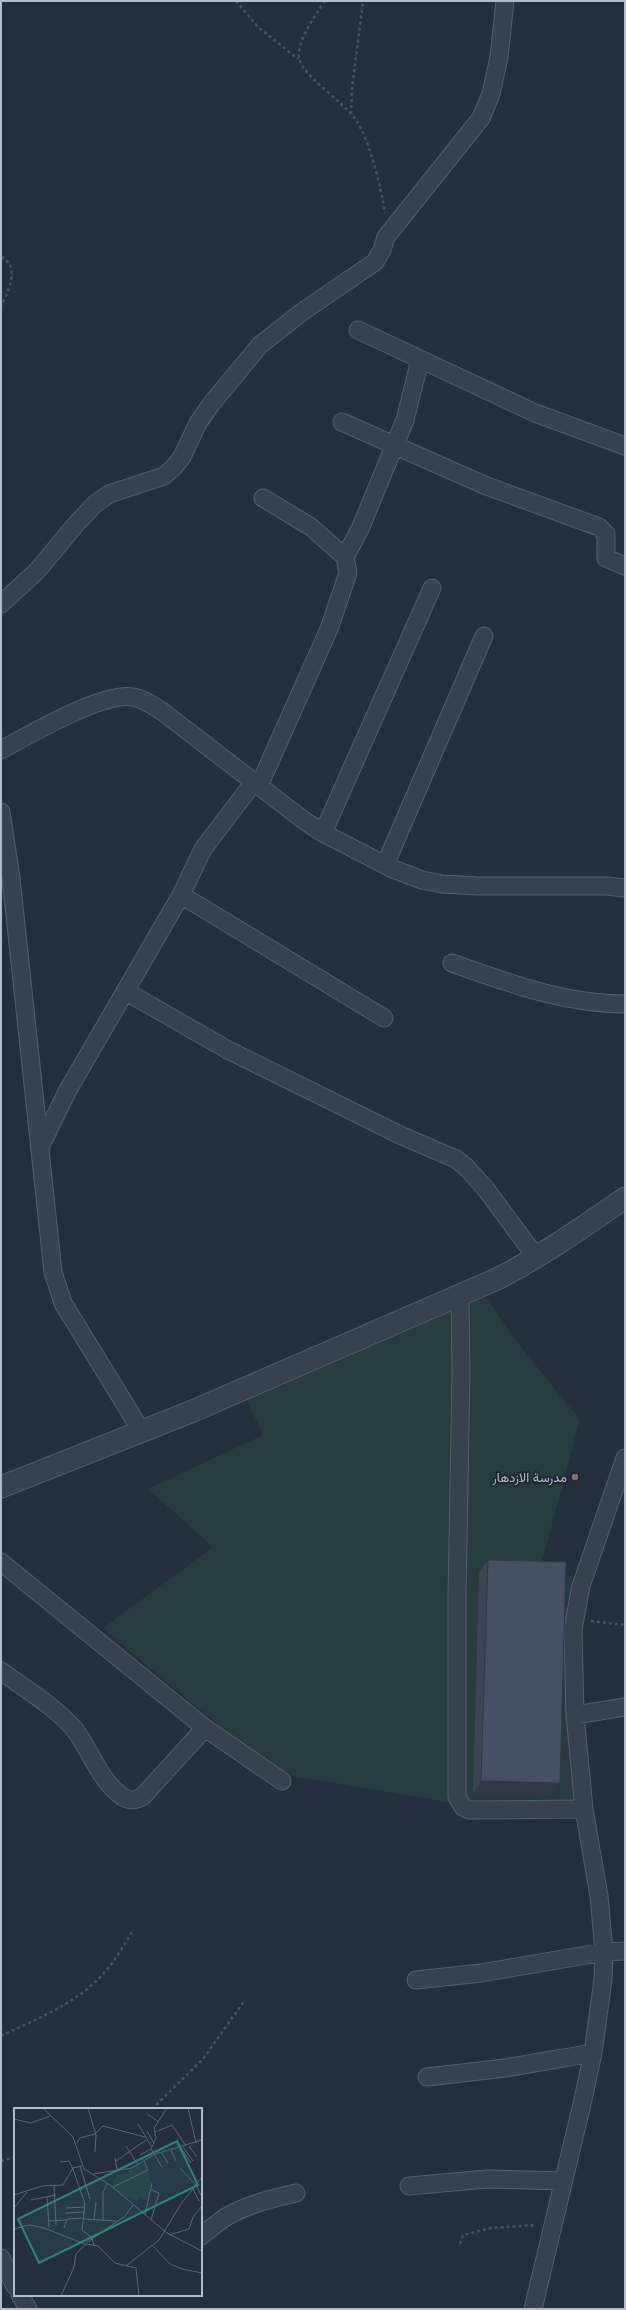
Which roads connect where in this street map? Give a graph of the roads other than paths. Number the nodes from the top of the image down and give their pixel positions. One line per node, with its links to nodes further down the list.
1 (505, 1): 11 (street)
2 (358, 330): 3 (street)
3 (420, 360): 5 (street); 6 (street)
4 (342, 422): 5 (street)
5 (395, 446): 8 (street); 9 (street)
6 (625, 446)
7 (263, 498): 8 (street)
8 (345, 556): 14 (street)
9 (625, 566)
10 (432, 588): 16 (street)
11 (1, 604)
12 (484, 636): 17 (street)
13 (1, 750): 14 (street)
14 (256, 784): 16 (street); 19 (street)
15 (1, 812): 24 (street)
16 (323, 833): 17 (street)
17 (385, 864): 18 (street)
18 (625, 888)
19 (181, 895): 21 (street); 23 (street)
20 (452, 963): 22 (street)
21 (125, 991): 24 (street); 26 (street)
22 (625, 1004)
23 (384, 1018)
24 (40, 1147): 28 (street)
25 (625, 1198): 26 (street)
26 (536, 1257): 27 (street)
27 (460, 1295): 28 (street); 37 (street)
28 (142, 1432): 30 (street)
29 (625, 1458): 34 (street)
30 (1, 1487)
31 (1, 1562): 35 (street)
32 (1, 1671): 35 (street)
33 (625, 1707): 34 (street)
34 (575, 1715): 37 (street)
35 (205, 1728): 36 (street)
36 (282, 1781)
37 (584, 1809): 39 (street)
38 (625, 1951): 39 (street)
39 (604, 1952): 40 (street); 41 (street)
40 (416, 1980)
41 (592, 2053): 42 (street); 43 (street)
42 (427, 2077)
43 (562, 2181): 44 (street); 51 (street)
44 (409, 2186)
45 (296, 2193): 46 (street)
46 (202, 2235)
47 (1, 2258): 48 (street)
48 (13, 2286)
49 (20, 2296): 50 (street)
50 (28, 2309)
51 (533, 2309)

